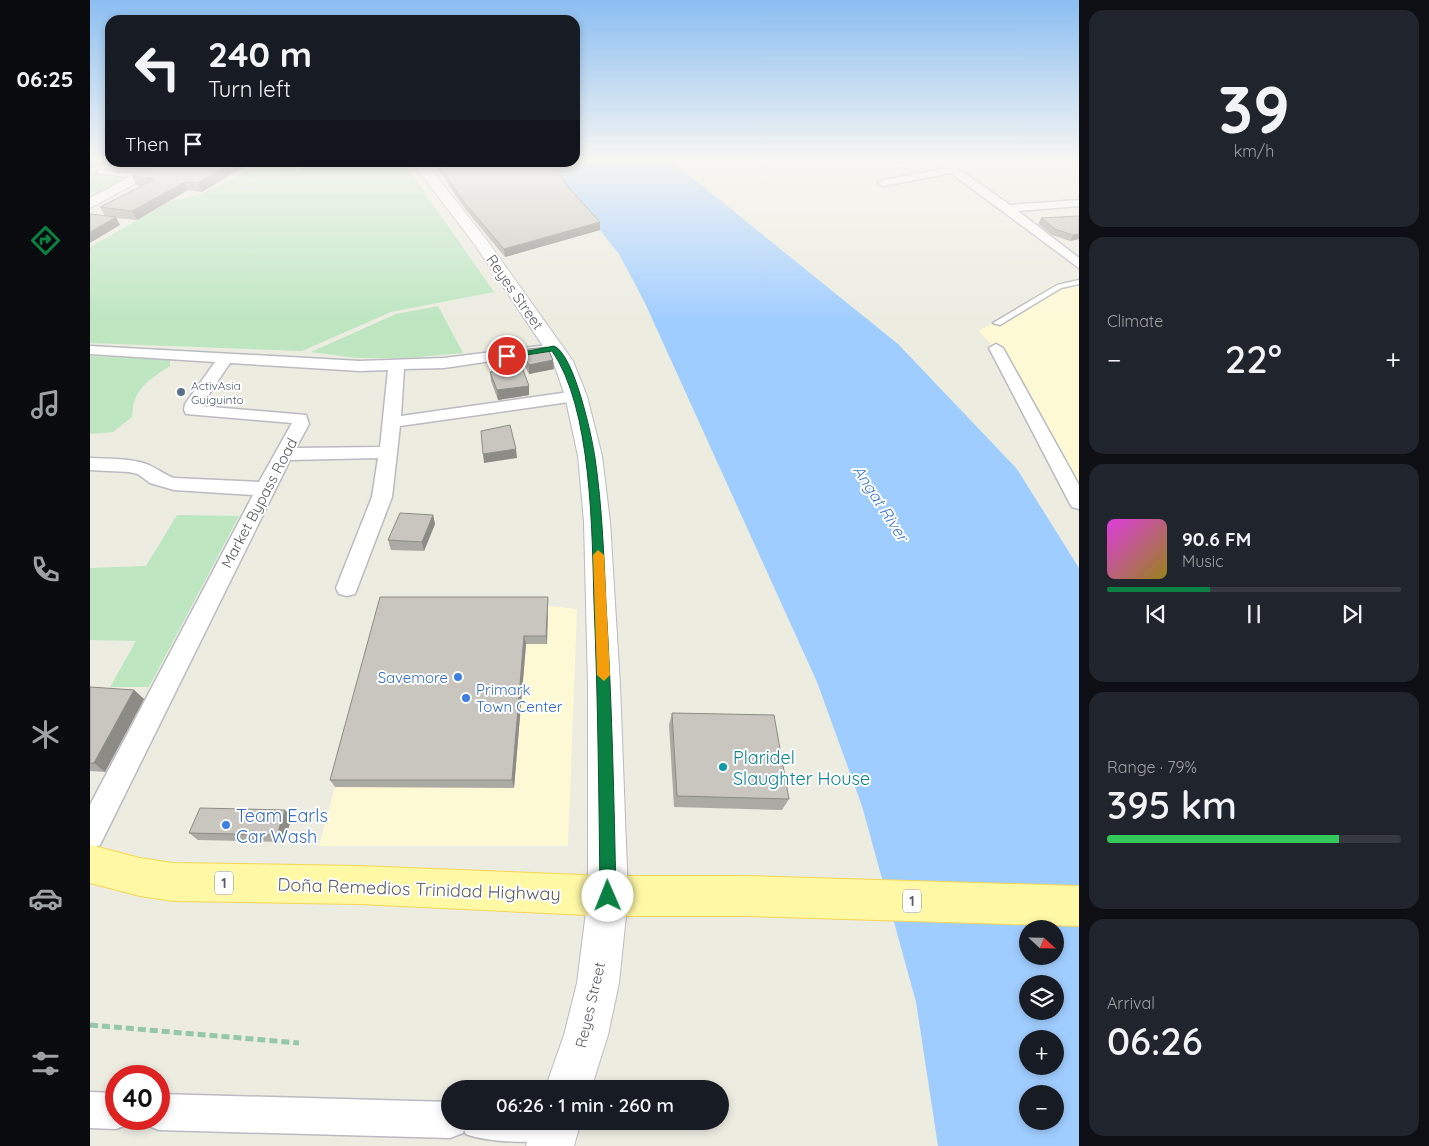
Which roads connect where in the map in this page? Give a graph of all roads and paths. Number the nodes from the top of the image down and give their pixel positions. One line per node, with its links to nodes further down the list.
1 (459, 213): 10 (street, Reyes Street)
2 (1013, 213): 4 (street)
3 (1041, 219): 4 (street)
4 (1022, 221): 6 (street)
5 (1072, 246): 6 (street)
6 (1059, 249): 7 (street)
7 (1079, 264)
8 (1079, 282): 9 (lane)
9 (997, 323)
10 (554, 348): 14 (street); 15 (street, Reyes Street)
11 (996, 348): 21 (street)
12 (90, 350): 13 (street)
13 (226, 357): 14 (street); 18 (street, Market Bypass Road)
14 (396, 366): 16 (street)
15 (576, 396): 16 (street); 25 (street, Reyes Street)
16 (392, 422): 17 (street)
17 (388, 452): 18 (street); 22 (street)
18 (286, 454): 20 (street, Market Bypass Road)
19 (90, 464): 20 (street)
20 (265, 489): 23 (street, Market Bypass Road)
21 (1079, 502)
22 (347, 588)
23 (90, 835)
24 (90, 864): 25 (main road, Doña Remedios Trinidad Highway / 1)
25 (608, 896): 26 (main road, Doña Remedios Trinidad Highway / 1); 29 (street, Reyes Street)
26 (1079, 906)
27 (90, 1025): 28 (path)
28 (299, 1043)
29 (571, 1080)
30 (90, 1110): 31 (street)
31 (105, 1111)
32 (170, 1112): 33 (street)
33 (441, 1120)

